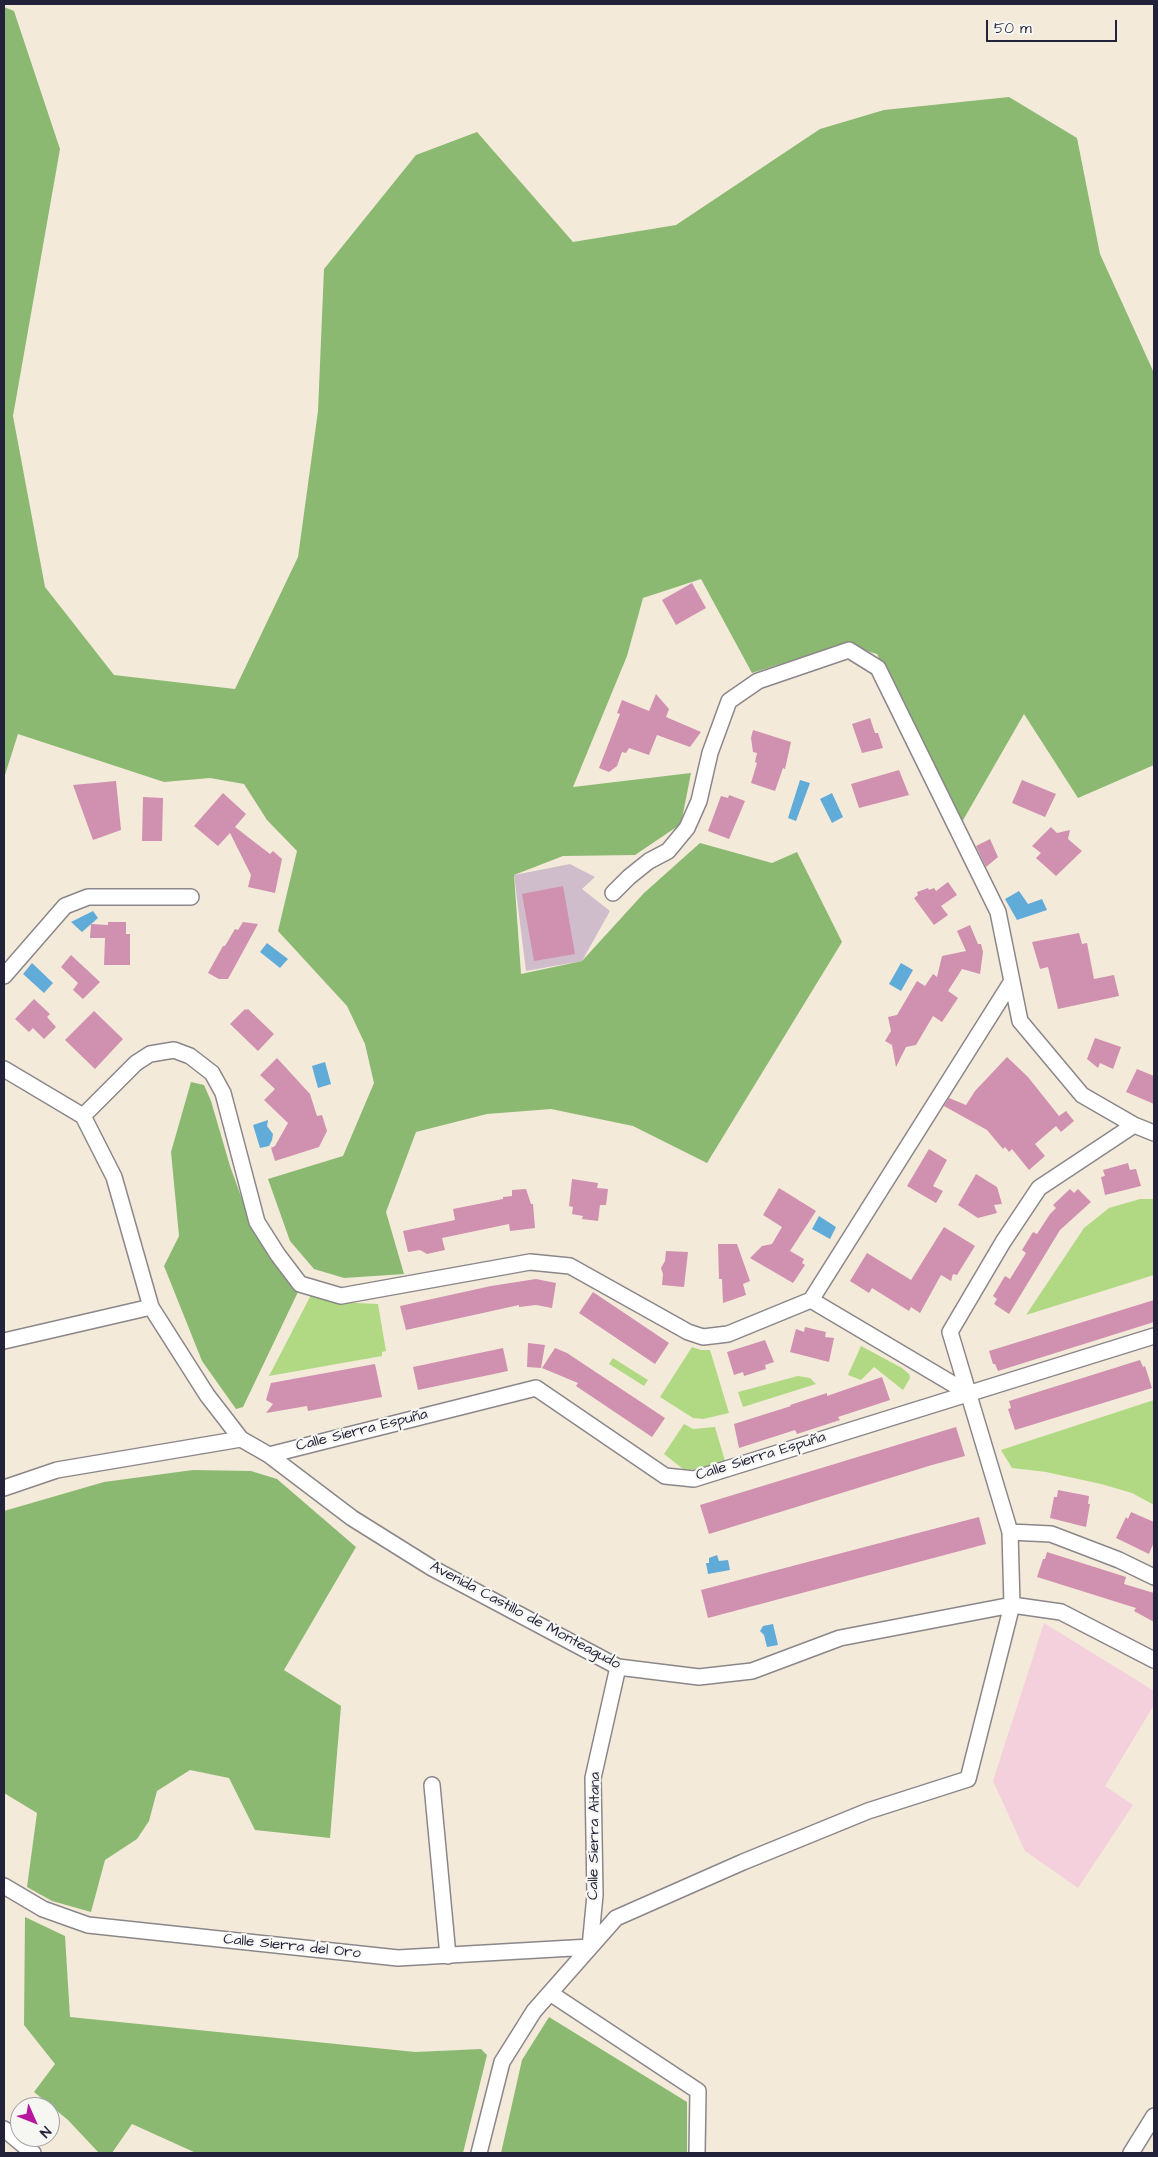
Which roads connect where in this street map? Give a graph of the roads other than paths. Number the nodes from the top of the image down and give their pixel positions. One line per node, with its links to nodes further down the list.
1 (613, 894): 4 (street)
2 (191, 897): 3 (street)
3 (4, 976)
4 (1012, 982): 7 (street); 9 (street)
5 (4, 1069): 6 (street)
6 (83, 1116): 9 (street); 10 (street)
7 (1134, 1125): 8 (street); 13 (street)
8 (1154, 1133)
9 (811, 1300): 13 (street)
10 (151, 1307): 12 (street); 14 (street)
11 (1154, 1336): 13 (street, Calle Sierra Espuña)
12 (4, 1341)
13 (968, 1393): 15 (street, Calle Sierra Espuña); 17 (street)
14 (241, 1438): 15 (street, Avenida Castillo de Monteagudo); 16 (street)
15 (269, 1455): 21 (street, Avenida Castillo de Monteagudo)
16 (4, 1488)
17 (1010, 1532): 18 (street); 19 (street)
18 (1154, 1577)
19 (1012, 1605): 20 (street, Avenida Castillo de Monteagudo); 21 (street, Avenida Castillo de Monteagudo); 24 (street)
20 (1154, 1660)
21 (618, 1667): 24 (street, Calle Sierra Aitana)
22 (432, 1786): 25 (street)
23 (4, 1886): 25 (street, Calle Sierra del Oro)
24 (590, 1947): 25 (street, Calle Sierra del Oro); 26 (street)
25 (448, 1956)
26 (550, 1993): 30 (street); 31 (street)
27 (1154, 2116): 32 (street)
28 (4, 2129): 29 (street)
29 (33, 2153)
30 (480, 2153)
31 (697, 2153)
32 (1131, 2153)

